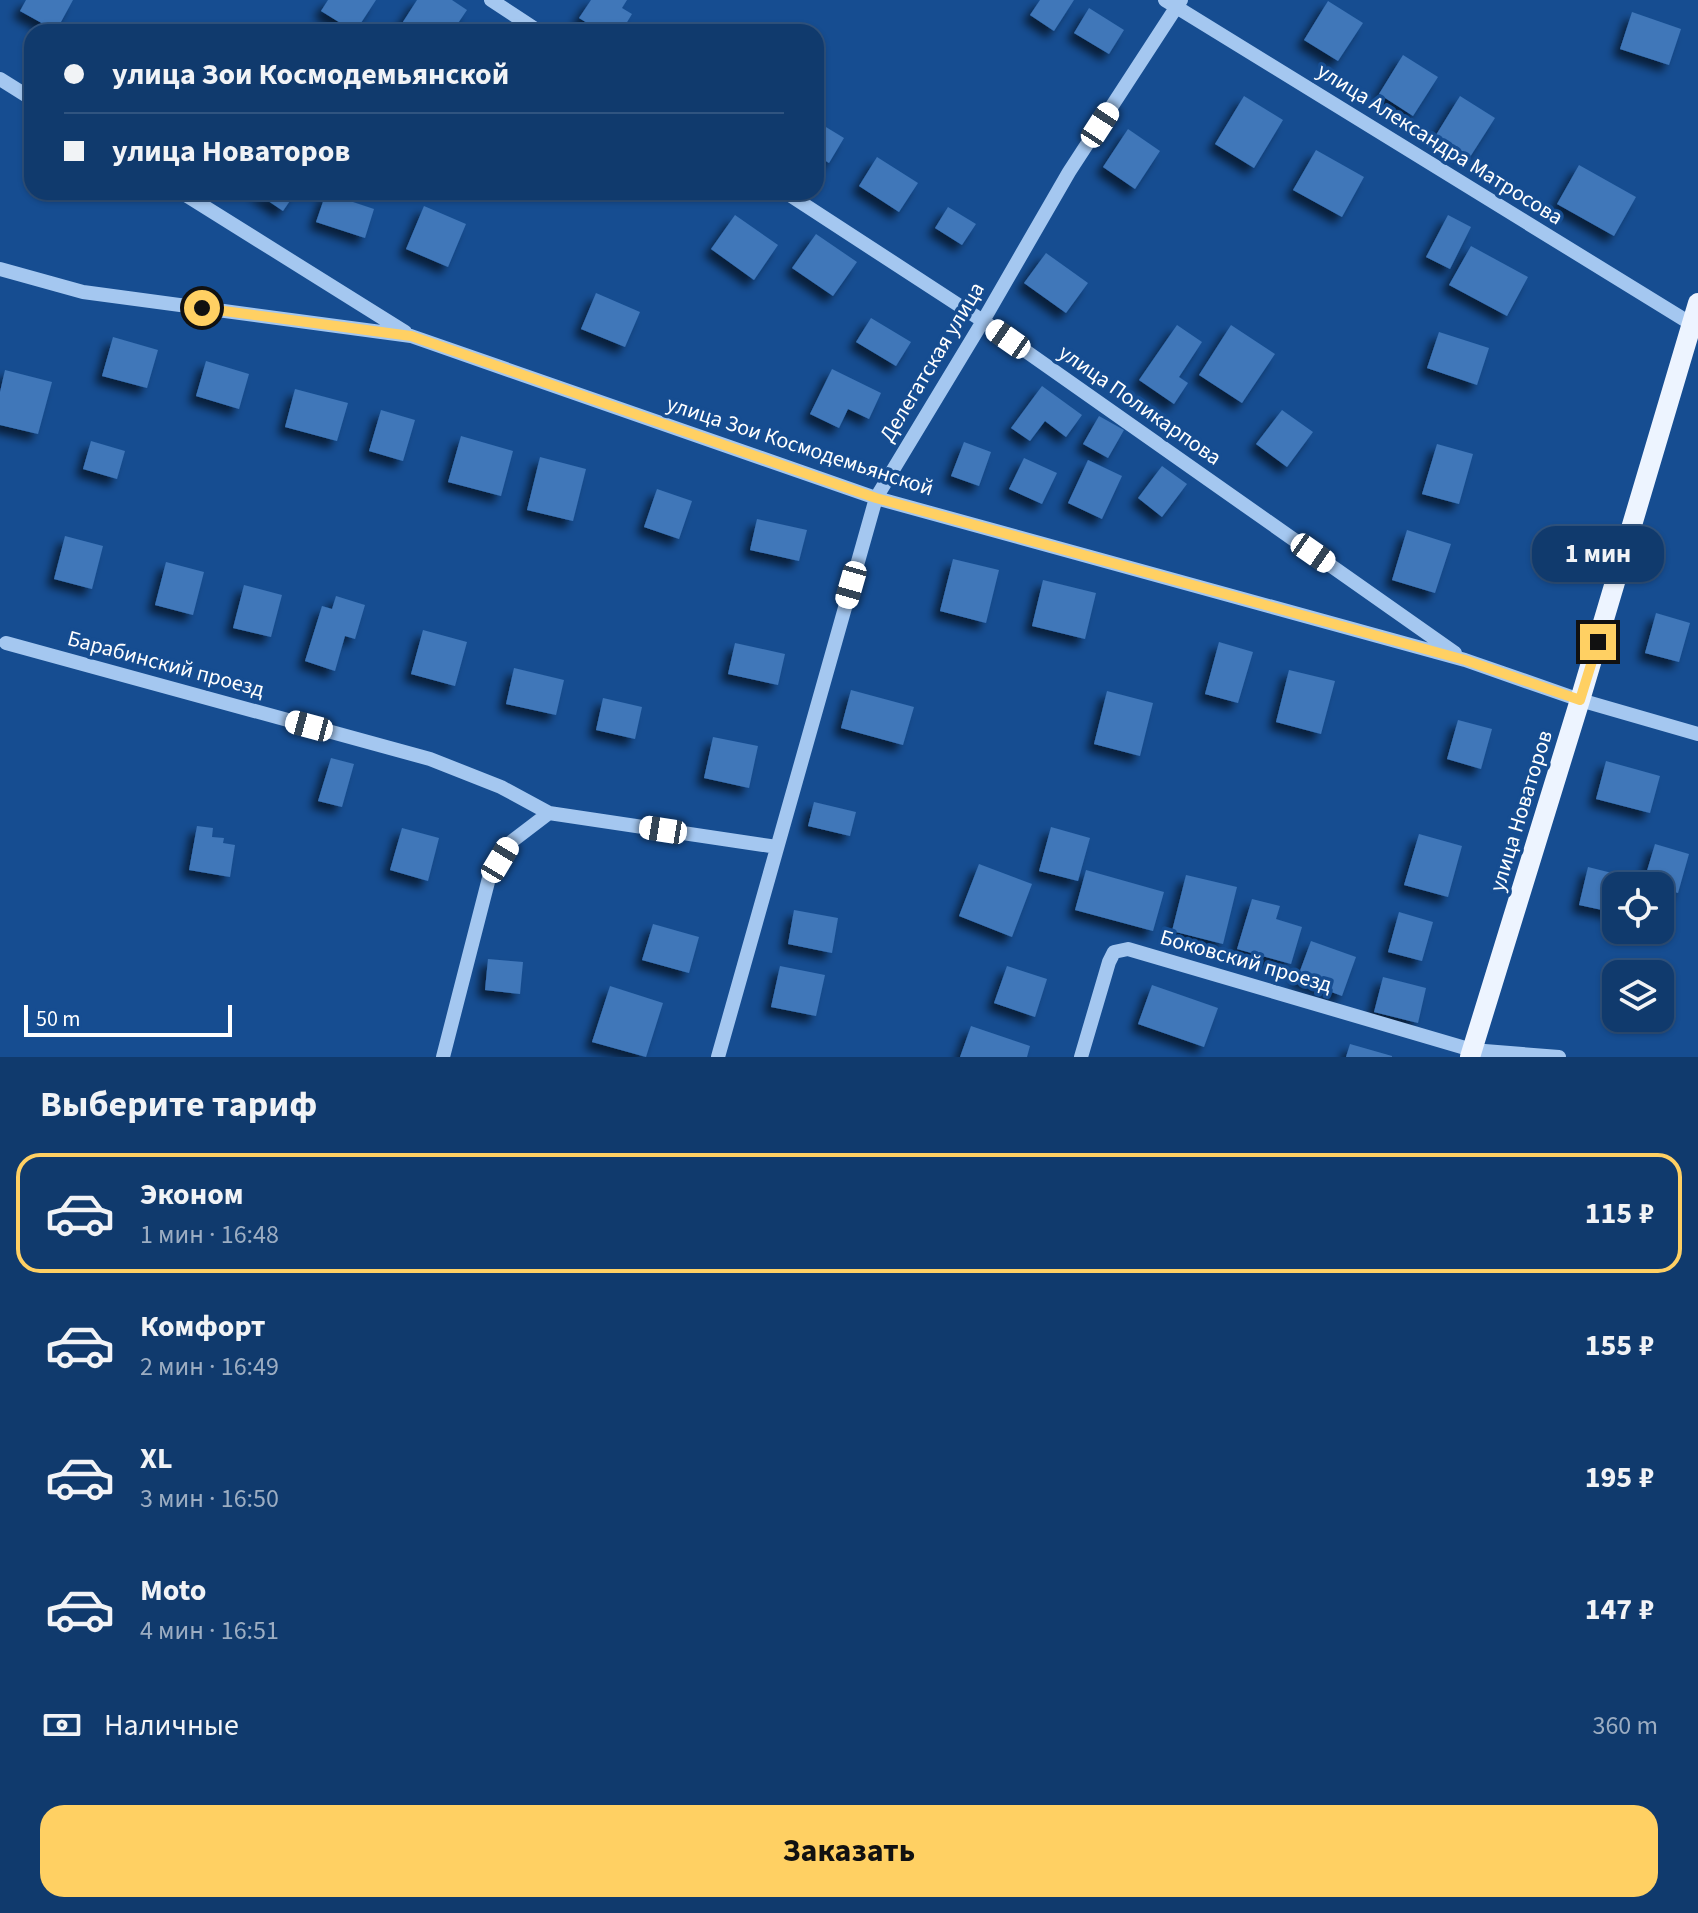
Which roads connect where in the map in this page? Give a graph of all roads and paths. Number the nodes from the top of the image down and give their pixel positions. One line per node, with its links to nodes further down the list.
1 (491, 0): 3 (street)
2 (1174, 2): 10 (street, Делегатская улица); 11 (street, улица Александра Матросова)
3 (528, 24)
4 (0, 79): 5 (street)
5 (24, 94)
6 (194, 200): 12 (street)
7 (797, 200): 10 (street, улица Поликарпова)
8 (0, 269): 12 (street, улица Зои Космодемьянской)
9 (1698, 303): 11 (main road, улица Новаторов)
10 (983, 321): 13 (street, Делегатская улица); 15 (street, улица Поликарпова)
11 (1695, 326): 16 (main road, улица Новаторов)
12 (411, 336): 13 (street, улица Зои Космодемьянской)
13 (876, 498): 15 (street, улица Зои Космодемьянской); 19 (street, Делегатская улица)
14 (6, 643): 18 (street, Барабинский проезд)
15 (1465, 660): 16 (street, улица Зои Космодемьянской)
16 (1580, 700): 17 (street, улица Зои Космодемьянской); 20 (main road, улица Новаторов)
17 (1698, 734)
18 (549, 813): 19 (street, Барабинский проезд); 21 (street)
19 (777, 847): 22 (street, Делегатская улица)
20 (1471, 1053): 23 (street, Боковский проезд); 24 (street)
21 (443, 1057)
22 (718, 1057)
23 (1081, 1057)
24 (1559, 1057)

